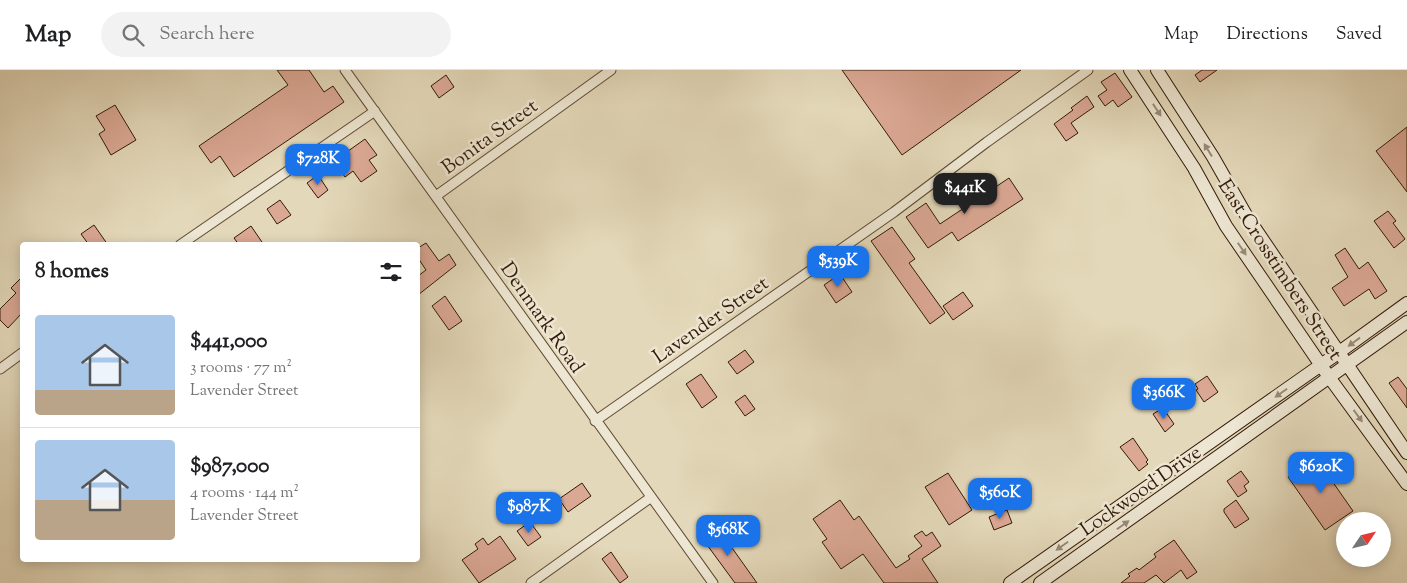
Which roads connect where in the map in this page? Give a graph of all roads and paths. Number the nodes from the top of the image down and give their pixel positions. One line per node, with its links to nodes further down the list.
1 (345, 70): 6 (street, Denmark Road)
2 (612, 70): 7 (street, Bonita Street)
3 (1088, 70): 19 (street, Lavender Street)
4 (1130, 70): 9 (main road, East Crosstimbers Street, one-way to 9)
5 (1157, 70): 8 (main road, East Crosstimbers Street, one-way to 5)
6 (375, 111): 7 (street, Denmark Road); 10 (street)
7 (436, 196): 19 (street, Denmark Road)
8 (1237, 200): 9 (main road); 13 (main road, East Crosstimbers Street)
9 (1217, 209): 15 (main road, East Crosstimbers Street, one-way to 15)
10 (184, 242)
11 (1407, 303): 13 (main road, Lockwood Drive, one-way to 13)
12 (1407, 322): 16 (main road, Lockwood Drive)
13 (1338, 353): 15 (main road, Lockwood Drive); 16 (main road, East Crosstimbers Street)
14 (20, 354): 17 (street)
15 (1321, 364): 18 (main road, East Crosstimbers Street); 21 (main road, Lockwood Drive, one-way to 21)
16 (1346, 365): 18 (main road, Lockwood Drive); 20 (main road, East Crosstimbers Street)
17 (0, 369)
18 (1329, 377): 22 (main road, East Crosstimbers Street, one-way to 22); 23 (main road, Lockwood Drive)
19 (595, 421): 24 (street, Denmark Road)
20 (1407, 453)
21 (1155, 481): 23 (main road); 27 (main road, Lockwood Drive, one-way to 27)
22 (1407, 484)
23 (1165, 495): 28 (main road, Lockwood Drive, one-way to 23)
24 (650, 498): 25 (street); 26 (street, Denmark Road)
25 (532, 583)
26 (713, 583)
27 (1010, 583)
28 (1040, 583)

